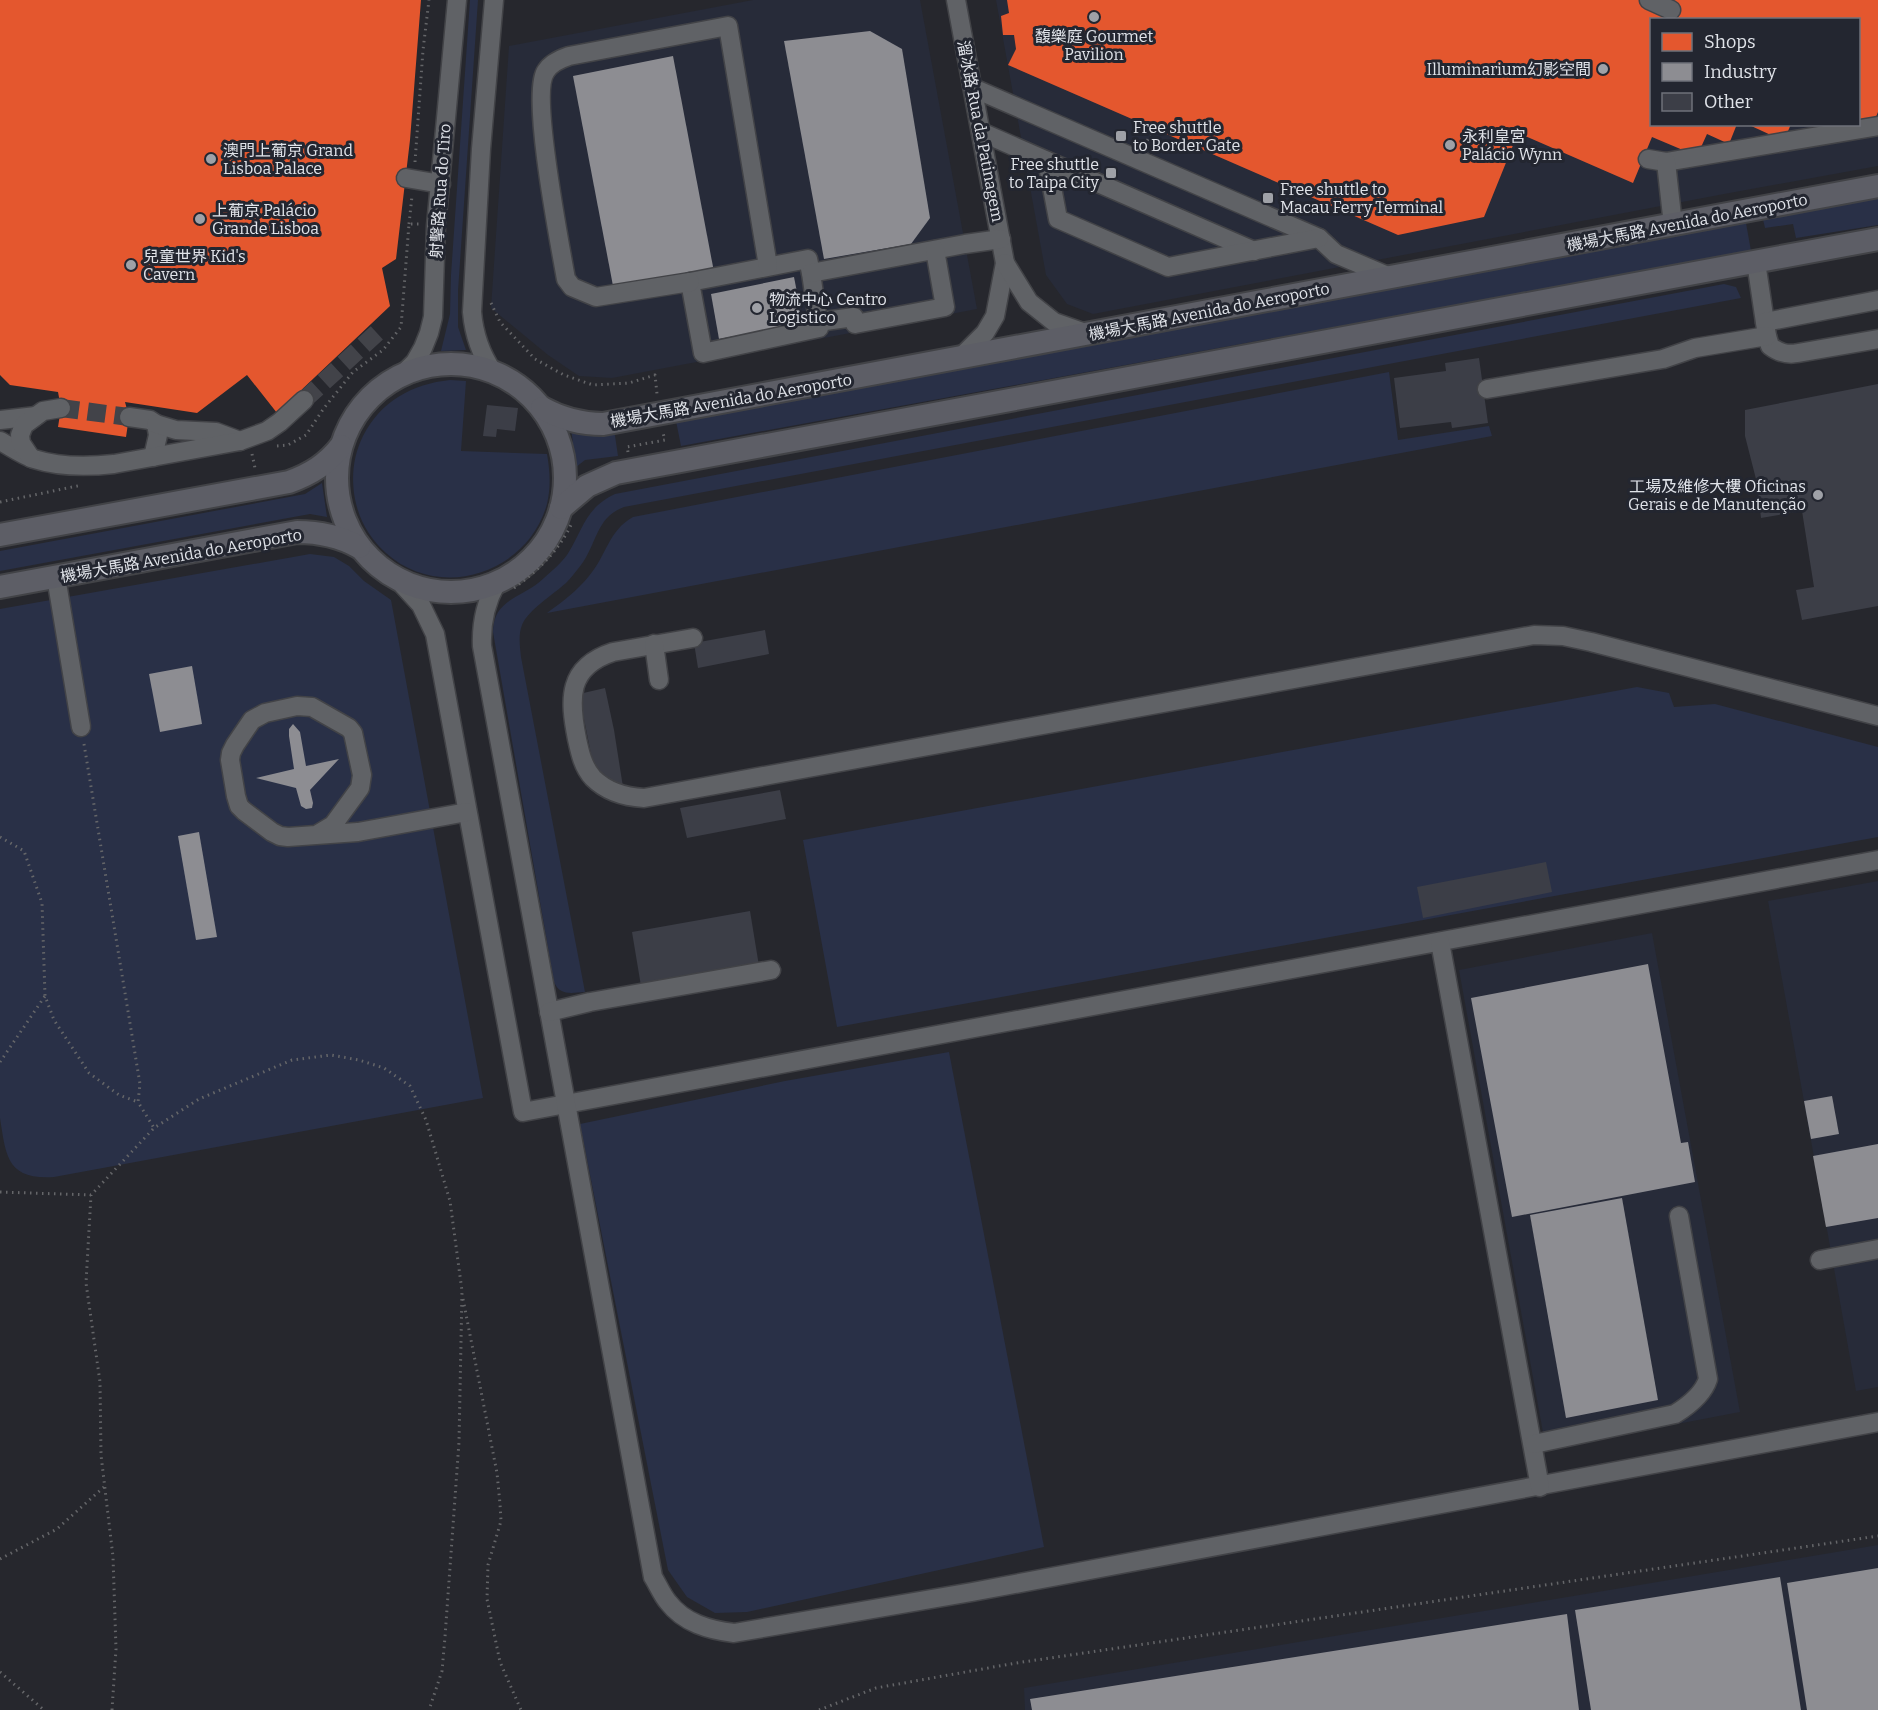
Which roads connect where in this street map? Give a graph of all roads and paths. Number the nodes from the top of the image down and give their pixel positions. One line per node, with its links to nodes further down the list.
1 (429, 0): 13 (path)
2 (457, 0): 14 (street, 射擊路 Rua do Tiro)
3 (494, 0): 36 (street)
4 (956, 0): 7 (street, 溜冰路 Rua da Patinagem)
5 (1649, 0): 6 (street)
6 (1671, 10)
7 (973, 88): 9 (street, 溜冰路 Rua da Patinagem); 19 (street)
8 (1878, 126): 12 (street)
9 (981, 132): 11 (street); 20 (street, 溜冰路 Rua da Patinagem)
10 (1648, 159): 12 (street)
11 (1047, 161): 23 (street); 23 (street)
12 (1666, 162): 17 (street)
13 (410, 178): 14 (street); 16 (path)
14 (441, 184): 18 (street, 射擊路 Rua do Tiro)
15 (1878, 186): 17 (main road, 機場大馬路 Avenida do Aeroporto)
16 (409, 224): 18 (path); 49 (path)
17 (1673, 225): 28 (main road, 機場大馬路 Avenida do Aeroporto)
18 (436, 226): 37 (street, 射擊路 Rua do Tiro)
19 (1319, 238): 23 (street); 28 (street)
20 (1001, 239): 22 (street); 25 (street, 溜冰路 Rua da Patinagem)
21 (1878, 240): 24 (main road)
22 (935, 250): 27 (street); 31 (street)
23 (1254, 251)
24 (1756, 262): 32 (street); 54 (main road)
25 (1005, 263): 33 (street, 溜冰路 Rua da Patinagem); 35 (street, 溜冰路 Rua da Patinagem)
26 (768, 266): 27 (street); 29 (street); 29 (street)
27 (812, 273): 31 (street)
28 (1390, 278): 33 (main road, 機場大馬路 Avenida do Aeroporto)
29 (690, 282): 31 (street)
30 (1878, 300): 32 (street)
31 (819, 322)
32 (1766, 329): 34 (street); 38 (street)
33 (1088, 334): 35 (main road, 機場大馬路 Avenida do Aeroporto)
34 (1878, 339)
35 (961, 357): 41 (main road, 機場大馬路 Avenida do Aeroporto)
36 (494, 372): 37 (main road); 41 (main road)
37 (404, 374): 48 (main road)
38 (1487, 389)
39 (304, 400): 47 (street)
40 (62, 408): 42 (street)
41 (542, 408): 54 (main road)
42 (36, 417): 44 (street); 51 (street)
43 (129, 417): 45 (street)
44 (0, 420)
45 (156, 424): 47 (street); 50 (street)
46 (0, 441): 51 (street)
47 (240, 441): 50 (street)
48 (341, 446): 55 (main road); 56 (main road)
49 (270, 447)
50 (153, 457): 51 (street)
51 (31, 458)
52 (91, 483): 53 (path)
53 (0, 502)
54 (561, 508): 59 (main road)
55 (0, 535)
56 (359, 548): 57 (main road, 機場大馬路 Avenida do Aeroporto); 58 (main road)
57 (56, 577): 60 (main road, 機場大馬路 Avenida do Aeroporto); 65 (street)
58 (399, 581): 59 (main road); 66 (street)
59 (496, 584): 73 (street)
60 (0, 587)
61 (693, 638): 62 (street)
62 (654, 644): 63 (street); 64 (street)
63 (659, 680)
64 (1878, 716)
65 (81, 727): 75 (path)
66 (467, 812): 67 (street); 76 (street)
67 (318, 834): 67 (street)
68 (0, 837): 72 (path)
69 (1878, 860): 70 (street)
70 (1440, 942): 76 (street); 85 (street)
71 (771, 970): 73 (street)
72 (45, 996): 74 (path); 75 (path)
73 (549, 1012): 76 (street)
74 (0, 1062)
75 (138, 1102): 77 (path)
76 (566, 1104): 87 (street)
77 (154, 1128): 79 (path); 83 (path)
78 (0, 1191): 79 (path)
79 (91, 1195): 86 (path)
80 (1679, 1216): 85 (street)
81 (1878, 1249): 82 (street)
82 (1820, 1260)
83 (462, 1291): 93 (path); 94 (path)
84 (1878, 1422): 87 (street)
85 (1534, 1444): 87 (street)
86 (104, 1487): 89 (path); 92 (path)
87 (1540, 1487)
88 (1878, 1536): 95 (path)
89 (0, 1559)
90 (0, 1672): 91 (path)
91 (44, 1710)
92 (112, 1710)
93 (429, 1710)
94 (521, 1710)
95 (819, 1710)

